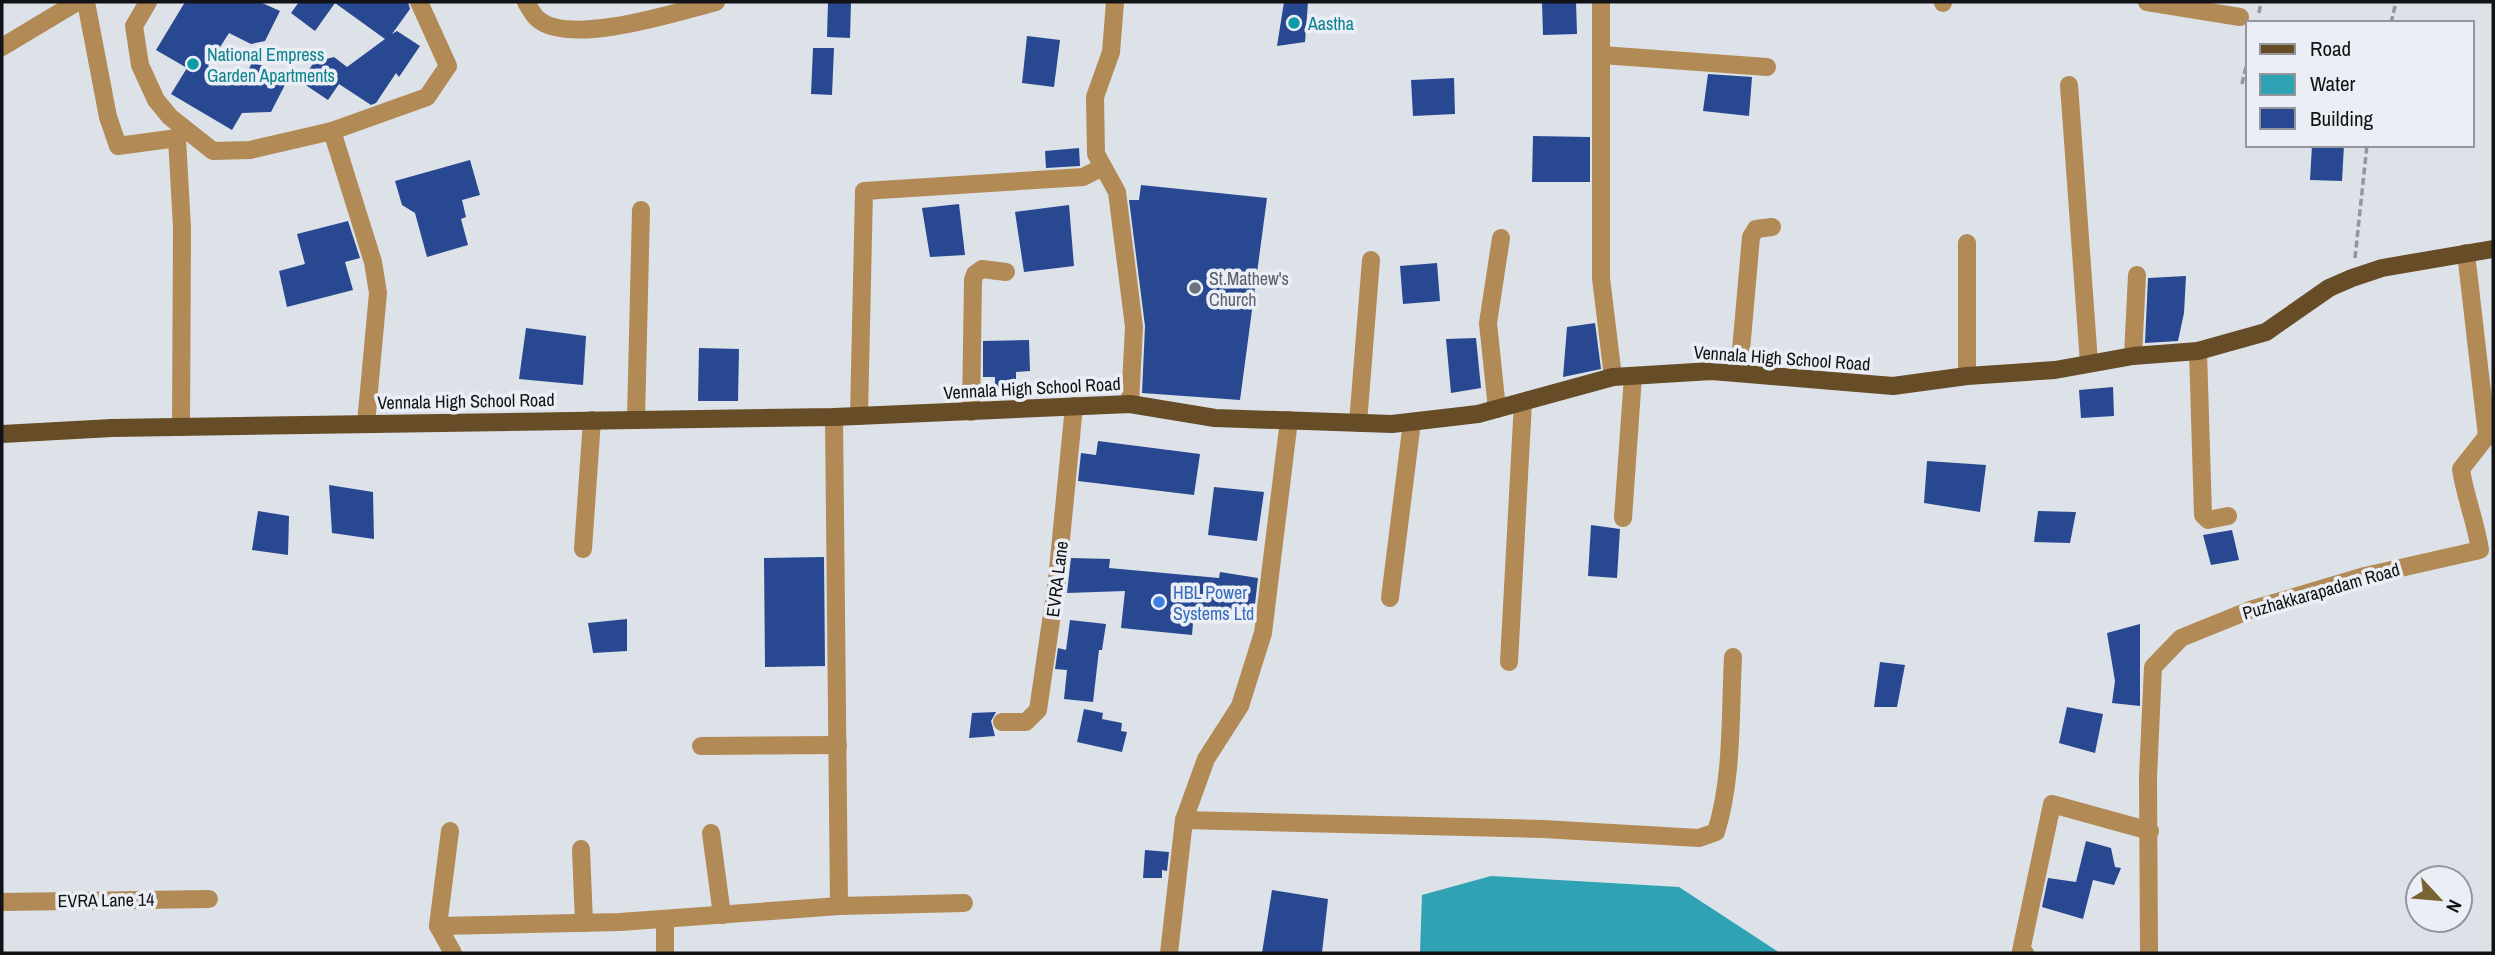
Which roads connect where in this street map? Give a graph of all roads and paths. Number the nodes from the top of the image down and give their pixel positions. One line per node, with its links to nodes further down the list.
1 (76, 2): 13 (street)
2 (86, 2): 52 (street)
3 (148, 2): 19 (street)
4 (419, 2): 19 (street)
5 (526, 2): 6 (street)
6 (716, 2)
7 (1115, 2): 21 (street)
8 (1601, 2): 14 (street)
9 (2147, 2): 11 (street)
10 (2396, 2): 12 (path)
11 (2240, 17)
12 (2391, 21)
13 (2, 47)
14 (1602, 55): 16 (street); 38 (street)
15 (2246, 67): 17 (path)
16 (1767, 68)
17 (2242, 84)
18 (2069, 85): 34 (street)
19 (332, 131): 50 (street)
20 (2367, 147): 31 (path)
21 (1103, 167): 40 (street); 44 (street)
22 (641, 210): 46 (street)
23 (1772, 227): 35 (street)
24 (1501, 238): 42 (street)
25 (1967, 243): 37 (street)
26 (2493, 249): 27 (main road, Vennala High School Road)
27 (2466, 253): 31 (main road, Vennala High School Road); 65 (street, Puzhakkarapadam Road)
28 (1371, 260): 51 (street)
29 (1006, 272): 43 (street)
30 (2137, 275): 33 (street)
31 (2352, 278): 32 (main road, Vennala High School Road)
32 (2197, 351): 33 (main road, Vennala High School Road); 54 (street)
33 (2133, 356): 34 (main road, Vennala High School Road)
34 (2089, 363): 37 (main road, Vennala High School Road)
35 (1739, 373): 36 (main road, Vennala High School Road); 37 (main road, Vennala High School Road)
36 (1633, 376): 38 (main road, Vennala High School Road); 55 (street)
37 (1967, 376)
38 (1613, 377): 39 (main road, Vennala High School Road)
39 (1523, 402): 42 (main road, Vennala High School Road); 59 (street)
40 (1130, 404): 41 (main road, Vennala High School Road); 48 (main road, Vennala High School Road)
41 (1074, 406): 43 (main road, Vennala High School Road); 60 (street, EVRA Lane)
42 (1497, 409): 49 (main road, Vennala High School Road)
43 (971, 412): 44 (main road, Vennala High School Road)
44 (859, 416): 45 (main road, Vennala High School Road)
45 (834, 417): 46 (main road, Vennala High School Road); 61 (street)
46 (636, 419): 47 (main road, Vennala High School Road)
47 (592, 420): 50 (main road, Vennala High School Road); 56 (street)
48 (1289, 421): 51 (main road, Vennala High School Road); 63 (street)
49 (1412, 422): 51 (main road, Vennala High School Road); 57 (street)
50 (366, 423): 52 (main road, Vennala High School Road)
51 (1358, 423)
52 (181, 427): 53 (main road, Vennala High School Road)
53 (2, 434)
54 (2228, 516)
55 (1623, 518)
56 (583, 549)
57 (1390, 598)
58 (1733, 657): 63 (street)
59 (1509, 662)
60 (1002, 722)
61 (838, 745): 62 (street); 71 (street)
62 (701, 746)
63 (1184, 820): 78 (street)
64 (450, 831): 75 (street)
65 (2150, 831): 79 (street); 80 (street, Puzhakkarapadam Road)
66 (711, 833): 72 (street)
67 (582, 849): 74 (street)
68 (209, 899): 69 (street, EVRA Lane 14)
69 (2, 902)
70 (964, 903): 71 (street)
71 (839, 906): 72 (street)
72 (722, 915): 73 (street)
73 (665, 919): 74 (street); 77 (street)
74 (584, 923): 75 (street)
75 (438, 926): 76 (street)
76 (453, 953)
77 (665, 953)
78 (1169, 953)
79 (2025, 953)
80 (2149, 953)

